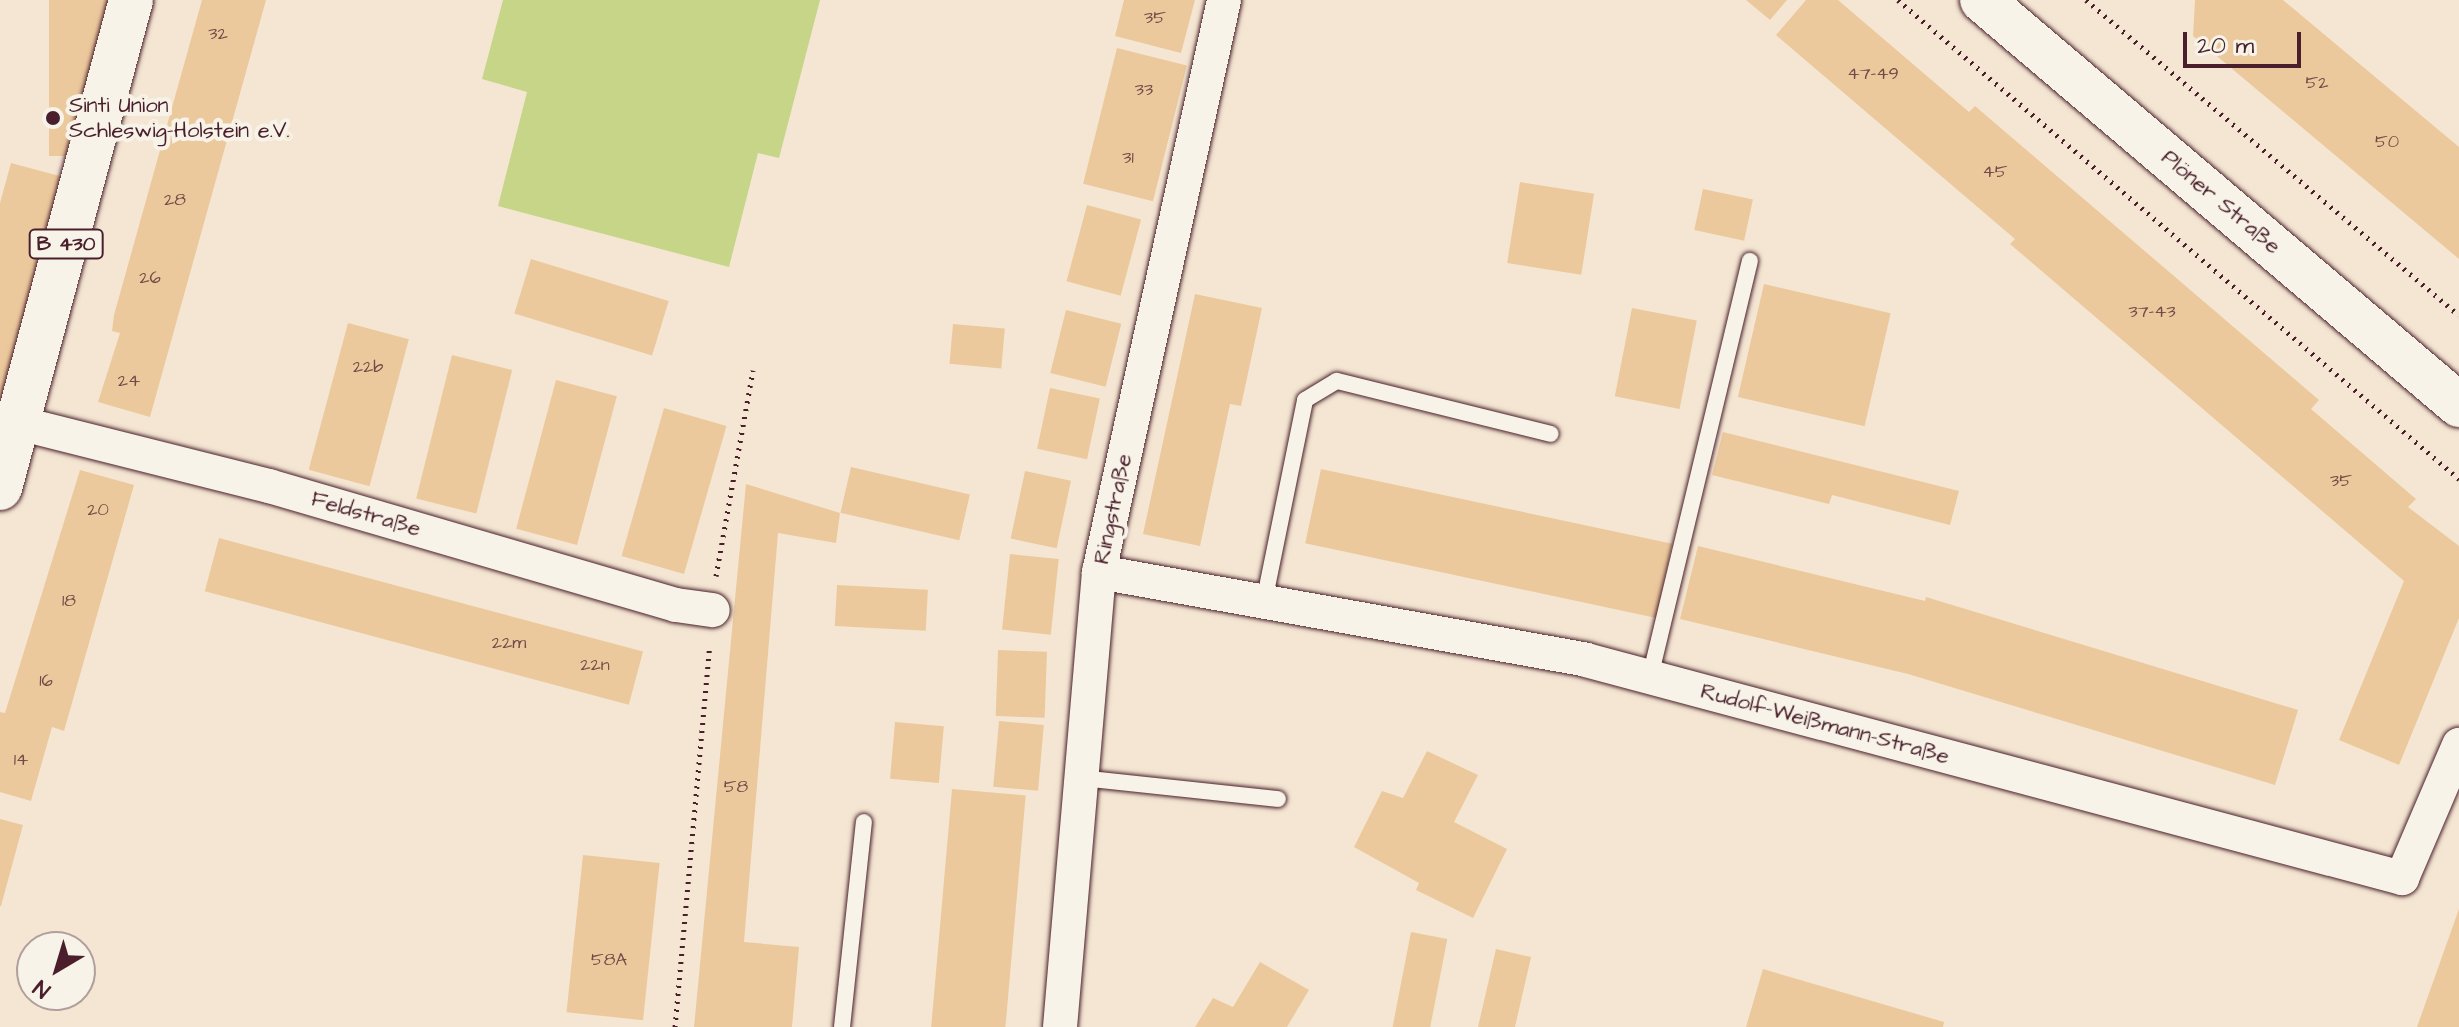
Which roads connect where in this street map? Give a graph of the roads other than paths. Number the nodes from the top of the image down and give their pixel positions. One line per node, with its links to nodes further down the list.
1 (131, 0): 6 (main road, B 430)
2 (1224, 0): 9 (street, Ringstraße)
3 (1982, 0): 5 (main road, Plöner Straße)
4 (1750, 261): 12 (lane)
5 (2459, 405)
6 (18, 423): 8 (main road, B 430); 11 (street, Feldstraße)
7 (1551, 434): 10 (lane)
8 (0, 488)
9 (1099, 572): 10 (street, Rudolf-Weißmann-Straße); 14 (street, Ringstraße)
10 (1264, 602): 12 (street, Rudolf-Weißmann-Straße)
11 (713, 610)
12 (1650, 677): 13 (street, Rudolf-Weißmann-Straße)
13 (2459, 745)
14 (1081, 778): 15 (lane); 18 (street, Ringstraße)
15 (1278, 799)
16 (864, 822): 17 (lane)
17 (842, 1027)
18 (1060, 1027)

